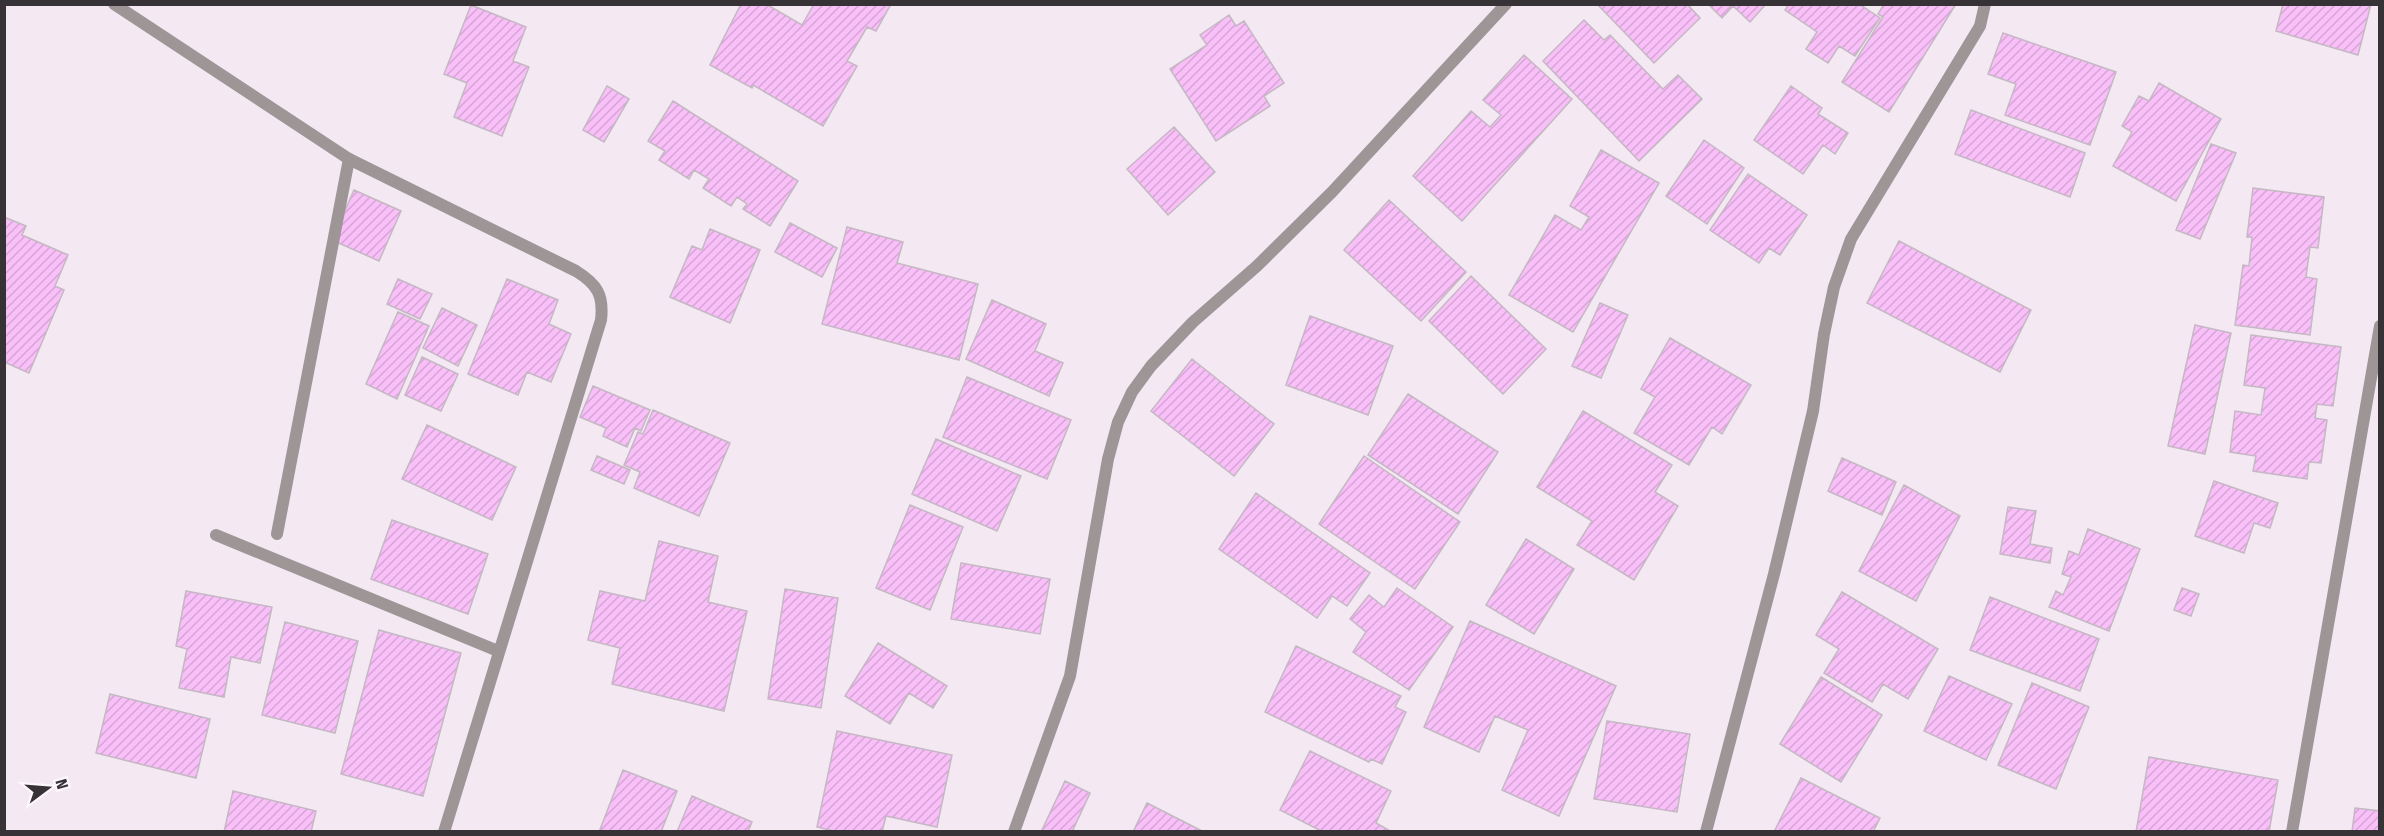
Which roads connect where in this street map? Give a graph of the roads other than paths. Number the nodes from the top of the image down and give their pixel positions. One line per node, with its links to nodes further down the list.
1 (114, 4): 4 (street)
2 (1506, 4): 10 (street)
3 (1985, 4): 11 (street)
4 (349, 159): 6 (street); 8 (street)
5 (2379, 326): 12 (street)
6 (277, 534)
7 (216, 535): 8 (street)
8 (498, 651): 9 (street)
9 (444, 831)
10 (1014, 831)
11 (1706, 831)
12 (2292, 831)

